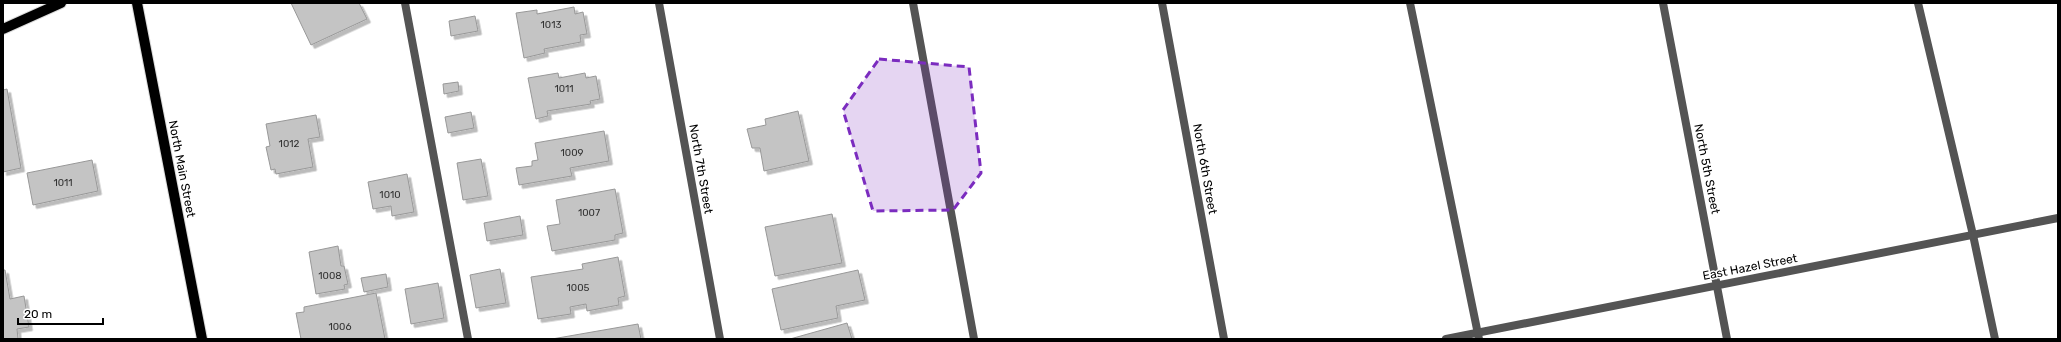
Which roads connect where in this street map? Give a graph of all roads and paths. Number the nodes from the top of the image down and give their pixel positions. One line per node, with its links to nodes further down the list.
1 (61, 3): 10 (main road)
2 (137, 3): 15 (main road, North Main Street)
3 (405, 3): 16 (street)
4 (659, 3): 17 (street, North 7th Street)
5 (913, 3): 18 (street)
6 (1162, 3): 19 (street, North 6th Street)
7 (1410, 3): 14 (street)
8 (1663, 3): 13 (street, North 5th Street)
9 (1918, 3): 12 (street)
10 (3, 29)
11 (2058, 218): 12 (street, East Hazel Street)
12 (1974, 235): 13 (street, East Hazel Street); 22 (street)
13 (1717, 286): 14 (street, East Hazel Street); 21 (street, North 5th Street)
14 (1478, 336): 20 (street, East Hazel Street)
15 (202, 339)
16 (468, 339)
17 (720, 339)
18 (974, 339)
19 (1224, 339)
20 (1446, 339)
21 (1727, 339)
22 (1995, 339)

